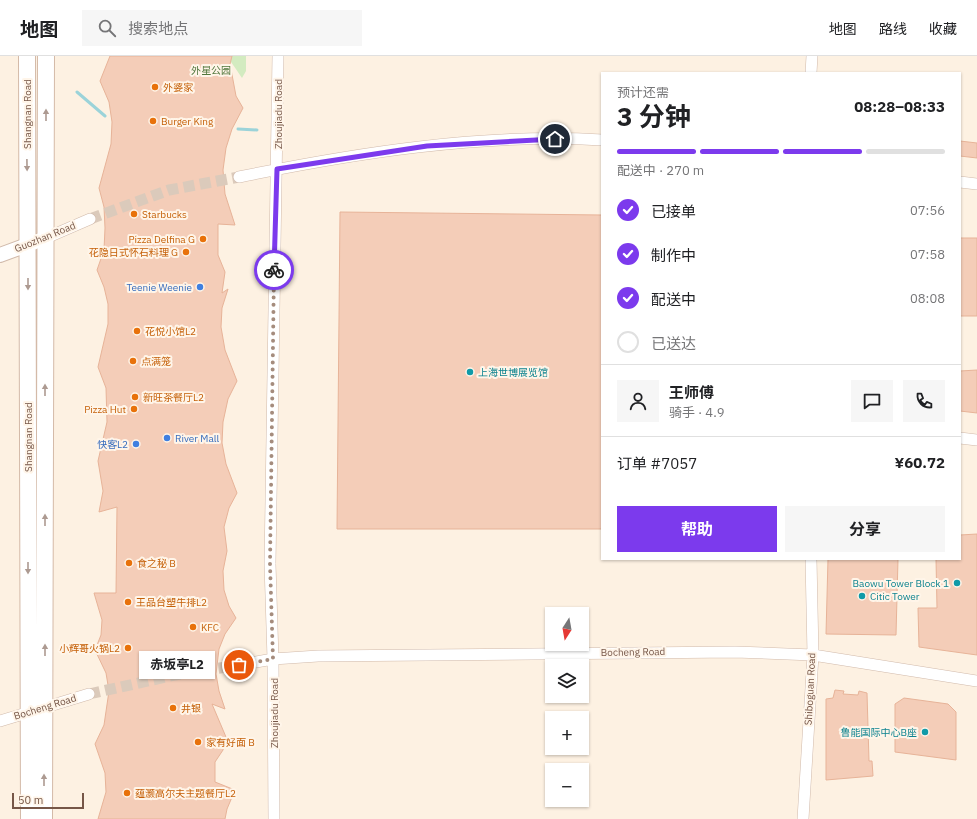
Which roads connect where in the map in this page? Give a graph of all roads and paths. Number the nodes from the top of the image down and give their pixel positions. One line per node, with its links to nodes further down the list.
1 (27, 56): 13 (main road, Shangnan Road, one-way to 13)
2 (46, 56): 12 (main road, Shangnan Road, one-way to 2)
3 (278, 56): 7 (street, Zhoujiadu Road)
4 (812, 56): 5 (street)
5 (811, 72)
6 (601, 140): 7 (street)
7 (277, 169): 8 (street); 19 (street, Zhoujiadu Road)
8 (239, 177)
9 (961, 182): 10 (street)
10 (977, 184)
11 (90, 219): 12 (street, Guozhan Road)
12 (46, 238): 13 (street, Guozhan Road); 23 (main road, Shangnan Road, one-way to 12)
13 (28, 245): 14 (street, Guozhan Road); 24 (main road, Shangnan Road, one-way to 24)
14 (0, 255)
15 (961, 438): 16 (street)
16 (977, 440)
17 (811, 560): 18 (street, Shiboguan Road)
18 (813, 655): 19 (street, Bocheng Road); 21 (street, Bocheng Road); 29 (street, Shiboguan Road)
19 (273, 659): 20 (street, Bocheng Road); 28 (street, Zhoujiadu Road)
20 (239, 665)
21 (977, 681)
22 (89, 694): 23 (street, Bocheng Road)
23 (44, 708): 24 (street, Bocheng Road); 27 (main road, Shangnan Road, one-way to 23)
24 (28, 712): 25 (street, Bocheng Road); 26 (main road, Shangnan Road)
25 (0, 721)
26 (29, 819)
27 (44, 819)
28 (274, 819)
29 (803, 819)

